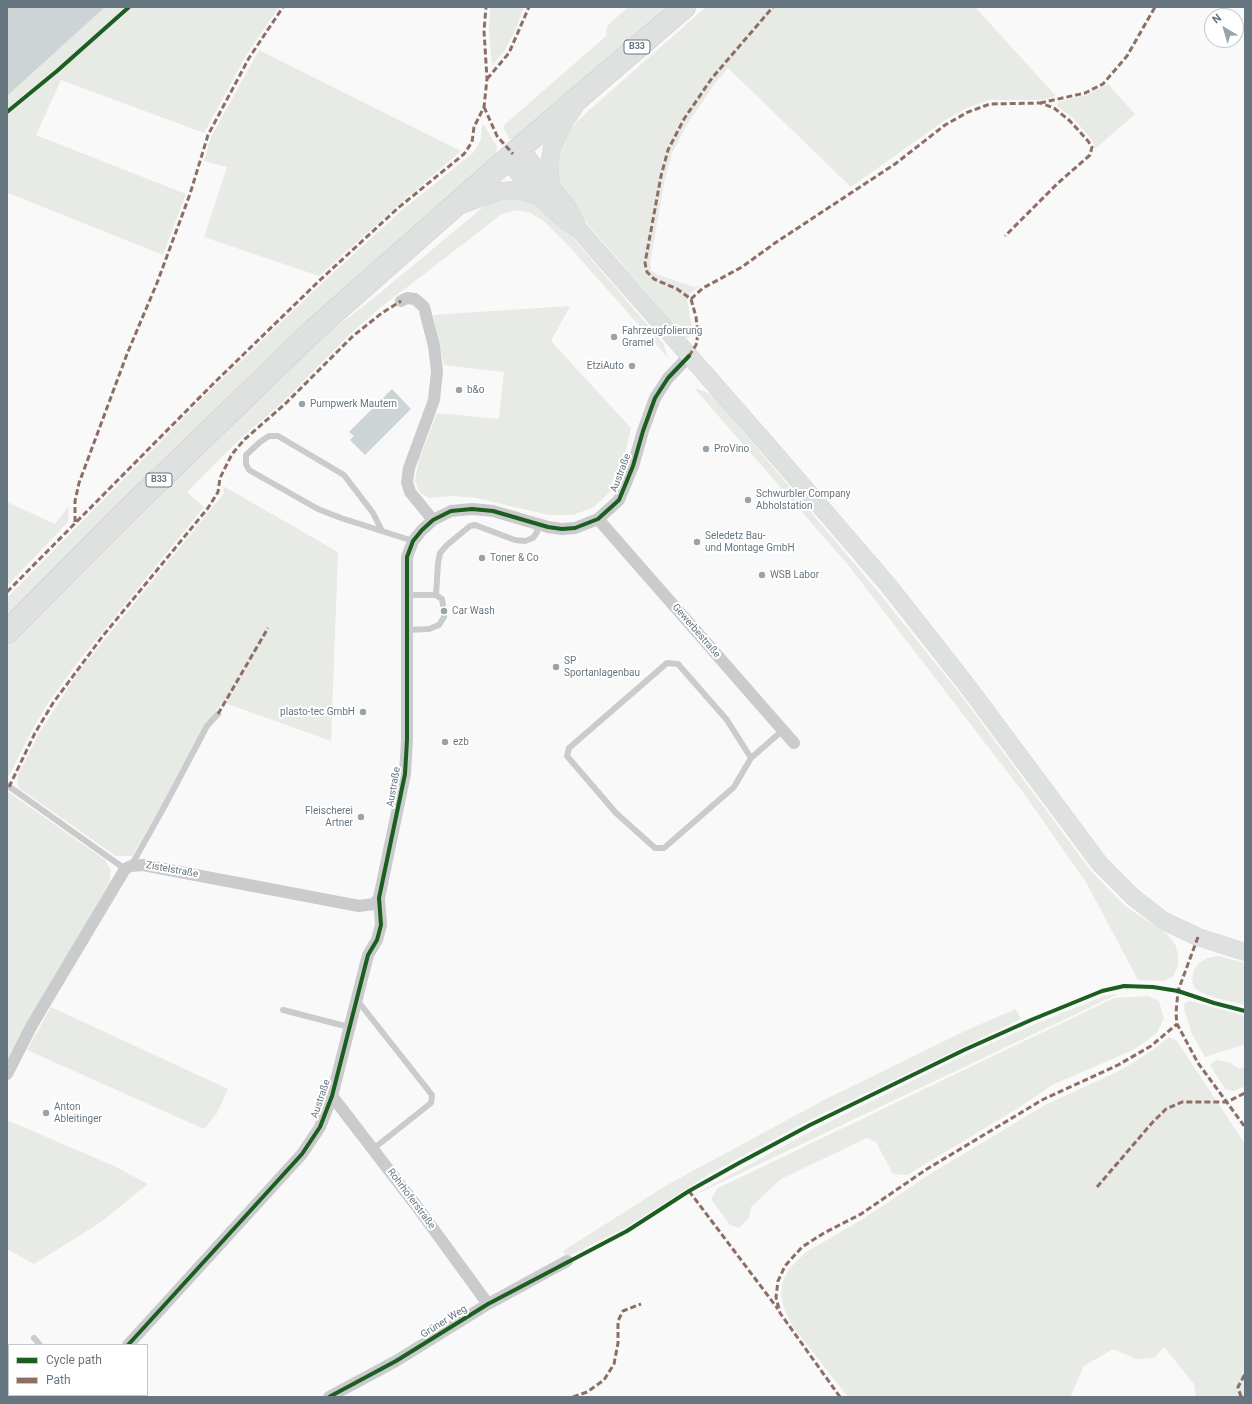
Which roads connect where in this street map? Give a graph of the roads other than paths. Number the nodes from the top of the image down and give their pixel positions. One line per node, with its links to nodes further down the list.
1 (684, 7): 2 (highway, B33)
2 (590, 88): 3 (highway, B33); 4 (main road, B33)
3 (513, 154): 4 (main road); 5 (highway, B33)
4 (545, 191): 5 (main road, B33); 7 (main road)
5 (448, 211): 18 (highway, B33)
6 (401, 301): 8 (street)
7 (689, 356): 9 (street, Austraße); 26 (main road)
8 (433, 520): 10 (street, Austraße); 12 (street, Austraße)
9 (598, 520): 10 (street, Austraße); 20 (street, Gewerbestraße)
10 (539, 524): 14 (lane)
11 (382, 531): 11 (lane); 12 (lane)
12 (413, 542): 13 (street, Austraße)
13 (407, 595): 14 (lane); 17 (street, Austraße)
14 (436, 595): 15 (lane)
15 (443, 605)
16 (444, 617): 17 (lane)
17 (406, 630): 25 (street, Austraße)
18 (7, 632)
19 (218, 714): 24 (lane)
20 (783, 730): 21 (street, Gewerbestraße); 22 (lane)
21 (794, 743)
22 (751, 758): 22 (lane)
23 (7, 785): 24 (lane)
24 (128, 867): 25 (street, Zistelstraße); 30 (street)
25 (379, 898): 27 (street, Austraße)
26 (1245, 952)
27 (356, 999): 29 (street, Austraße); 32 (lane)
28 (283, 1010): 29 (lane)
29 (349, 1027): 31 (street, Austraße)
30 (7, 1074)
31 (332, 1096): 32 (street, Rohrhoferstraße); 37 (street, Austraße)
32 (373, 1149): 34 (street, Rohrhoferstraße)
33 (567, 1261): 34 (street, Grüner Weg)
34 (488, 1304): 38 (street, Grüner Weg)
35 (34, 1338): 36 (lane)
36 (39, 1344)
37 (129, 1344)
38 (330, 1397)

